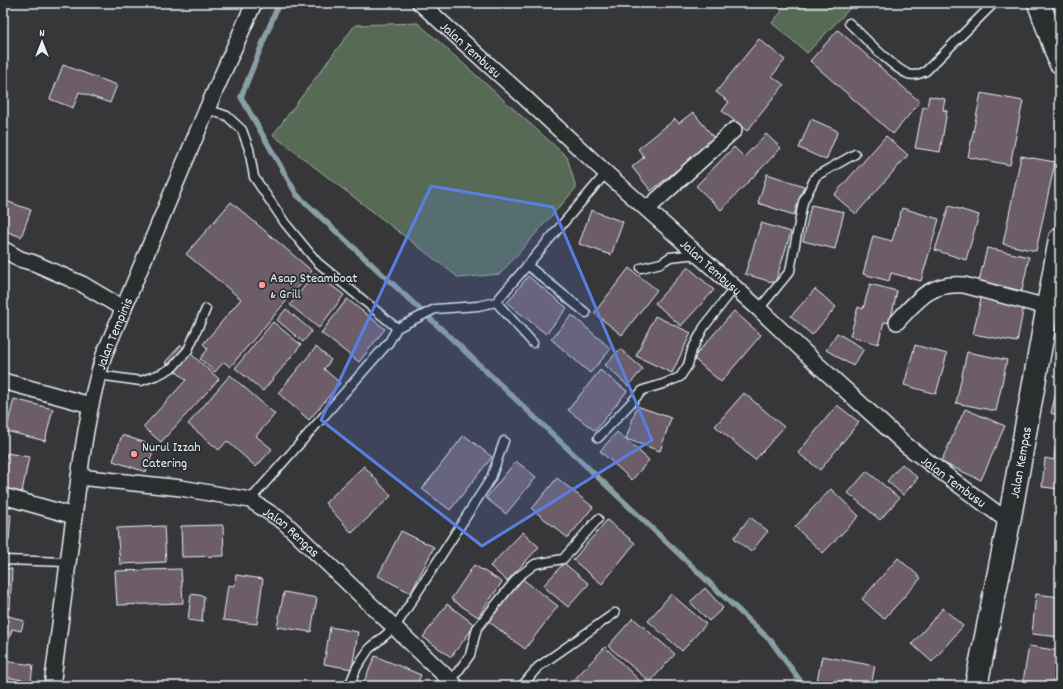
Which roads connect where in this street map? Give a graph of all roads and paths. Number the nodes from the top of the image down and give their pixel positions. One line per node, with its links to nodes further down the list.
1 (254, 3): 7 (street, Jalan Tempinis)
2 (420, 3): 10 (street, Jalan Tembusu)
3 (994, 3): 5 (lane)
4 (1039, 3): 6 (street)
5 (849, 23)
6 (1059, 56)
7 (207, 109): 20 (street, Jalan Tempinis); 25 (lane)
8 (734, 130): 11 (street)
9 (855, 154): 22 (lane)
10 (606, 173): 11 (street, Jalan Tembusu); 15 (lane)
11 (647, 210): 14 (street, Jalan Tembusu)
12 (1060, 239): 18 (street, Jalan Kempas)
13 (3, 249): 20 (street)
14 (698, 254): 16 (lane); 17 (street, Jalan Tembusu)
15 (527, 265): 19 (lane); 23 (lane)
16 (641, 268)
17 (735, 287): 22 (street, Jalan Tembusu); 30 (lane)
18 (1053, 298): 24 (street); 37 (street, Jalan Kempas)
19 (496, 302): 25 (lane); 26 (lane)
20 (124, 309): 27 (street, Jalan Tempinis)
21 (206, 309): 27 (lane)
22 (759, 309): 37 (street, Jalan Tembusu)
23 (586, 314)
24 (897, 322)
25 (397, 328): 34 (lane)
26 (533, 343)
27 (98, 375): 29 (street, Jalan Tempinis)
28 (3, 381): 29 (street)
29 (90, 406): 32 (street, Jalan Tempinis)
30 (598, 438)
31 (504, 441): 41 (lane)
32 (79, 477): 34 (street, Jalan Rengas); 35 (street, Jalan Tempinis)
33 (3, 496): 35 (street)
34 (250, 500): 41 (street, Jalan Rengas)
35 (74, 516): 39 (street, Jalan Tempinis)
36 (598, 519): 42 (lane)
37 (1009, 522): 46 (street, Jalan Kempas)
38 (3, 560): 39 (lane)
39 (68, 562): 43 (street, Jalan Tempinis)
40 (615, 614): 45 (lane)
41 (395, 627): 42 (street, Jalan Rengas); 44 (lane)
42 (454, 684)
43 (52, 686)
44 (349, 686)
45 (522, 686)
46 (976, 686)

